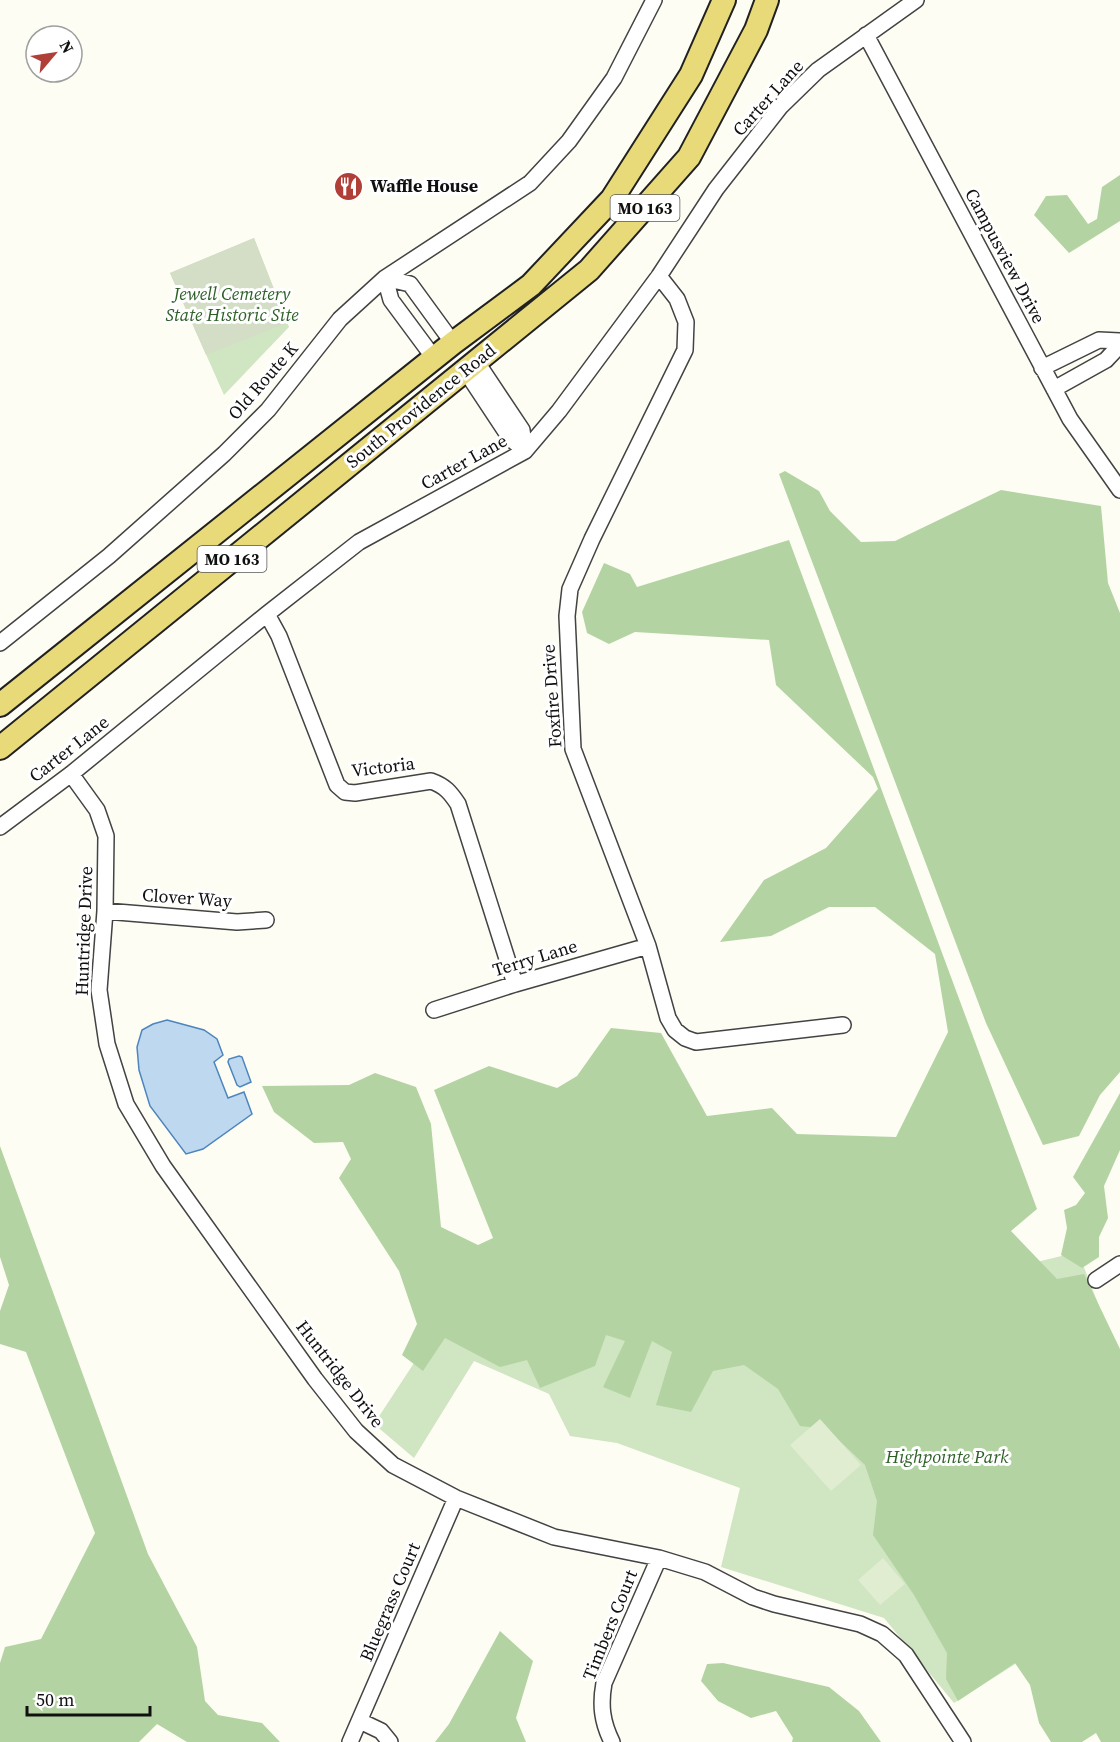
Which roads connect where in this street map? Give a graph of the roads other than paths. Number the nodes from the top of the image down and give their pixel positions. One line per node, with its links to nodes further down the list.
1 (654, 0): 7 (street, Old Route K)
2 (724, 0): 8 (main road, South Providence Road / MO 163)
3 (767, 0): 12 (main road, South Providence Road / MO 163)
4 (916, 0): 5 (street, Carter Lane)
5 (866, 35): 6 (street, Carter Lane); 13 (street, Campusview Drive)
6 (659, 276): 16 (street, Carter Lane); 26 (street, Foxfire Drive)
7 (385, 278): 9 (street); 11 (street); 19 (street, Old Route K)
8 (531, 285): 9 (main road, South Providence Road / MO 163); 12 (main road)
9 (453, 343): 11 (main road, South Providence Road / MO 163); 15 (main road)
10 (1120, 343): 13 (street); 14 (street)
11 (434, 358): 20 (main road, South Providence Road / MO 163)
12 (470, 366): 15 (main road, South Providence Road / MO 163); 16 (street)
13 (1042, 368): 14 (street, Campusview Drive)
14 (1054, 389): 17 (street, Campusview Drive)
15 (385, 434): 21 (main road, South Providence Road / MO 163)
16 (525, 451): 18 (street, Carter Lane)
17 (1120, 490)
18 (267, 614): 22 (street, Carter Lane); 27 (street, Victoria)
19 (0, 643)
20 (0, 705)
21 (0, 748)
22 (71, 774): 23 (street, Carter Lane); 24 (street, Huntridge Drive)
23 (0, 827)
24 (105, 911): 25 (street, Clover Way); 32 (street, Huntridge Drive)
25 (266, 920)
26 (648, 946): 27 (street, Terry Lane); 29 (street, Foxfire Drive)
27 (514, 984): 28 (street, Terry Lane)
28 (434, 1010)
29 (843, 1025)
30 (1120, 1264): 31 (street)
31 (1096, 1280)
32 (456, 1498): 33 (street, Huntridge Drive); 34 (street, Bluegrass Court)
33 (659, 1558): 37 (street, Timbers Court); 38 (street, Huntridge Drive)
34 (360, 1721): 35 (street, Bluegrass Court); 36 (street)
35 (350, 1742)
36 (390, 1742)
37 (612, 1742)
38 (963, 1742)

